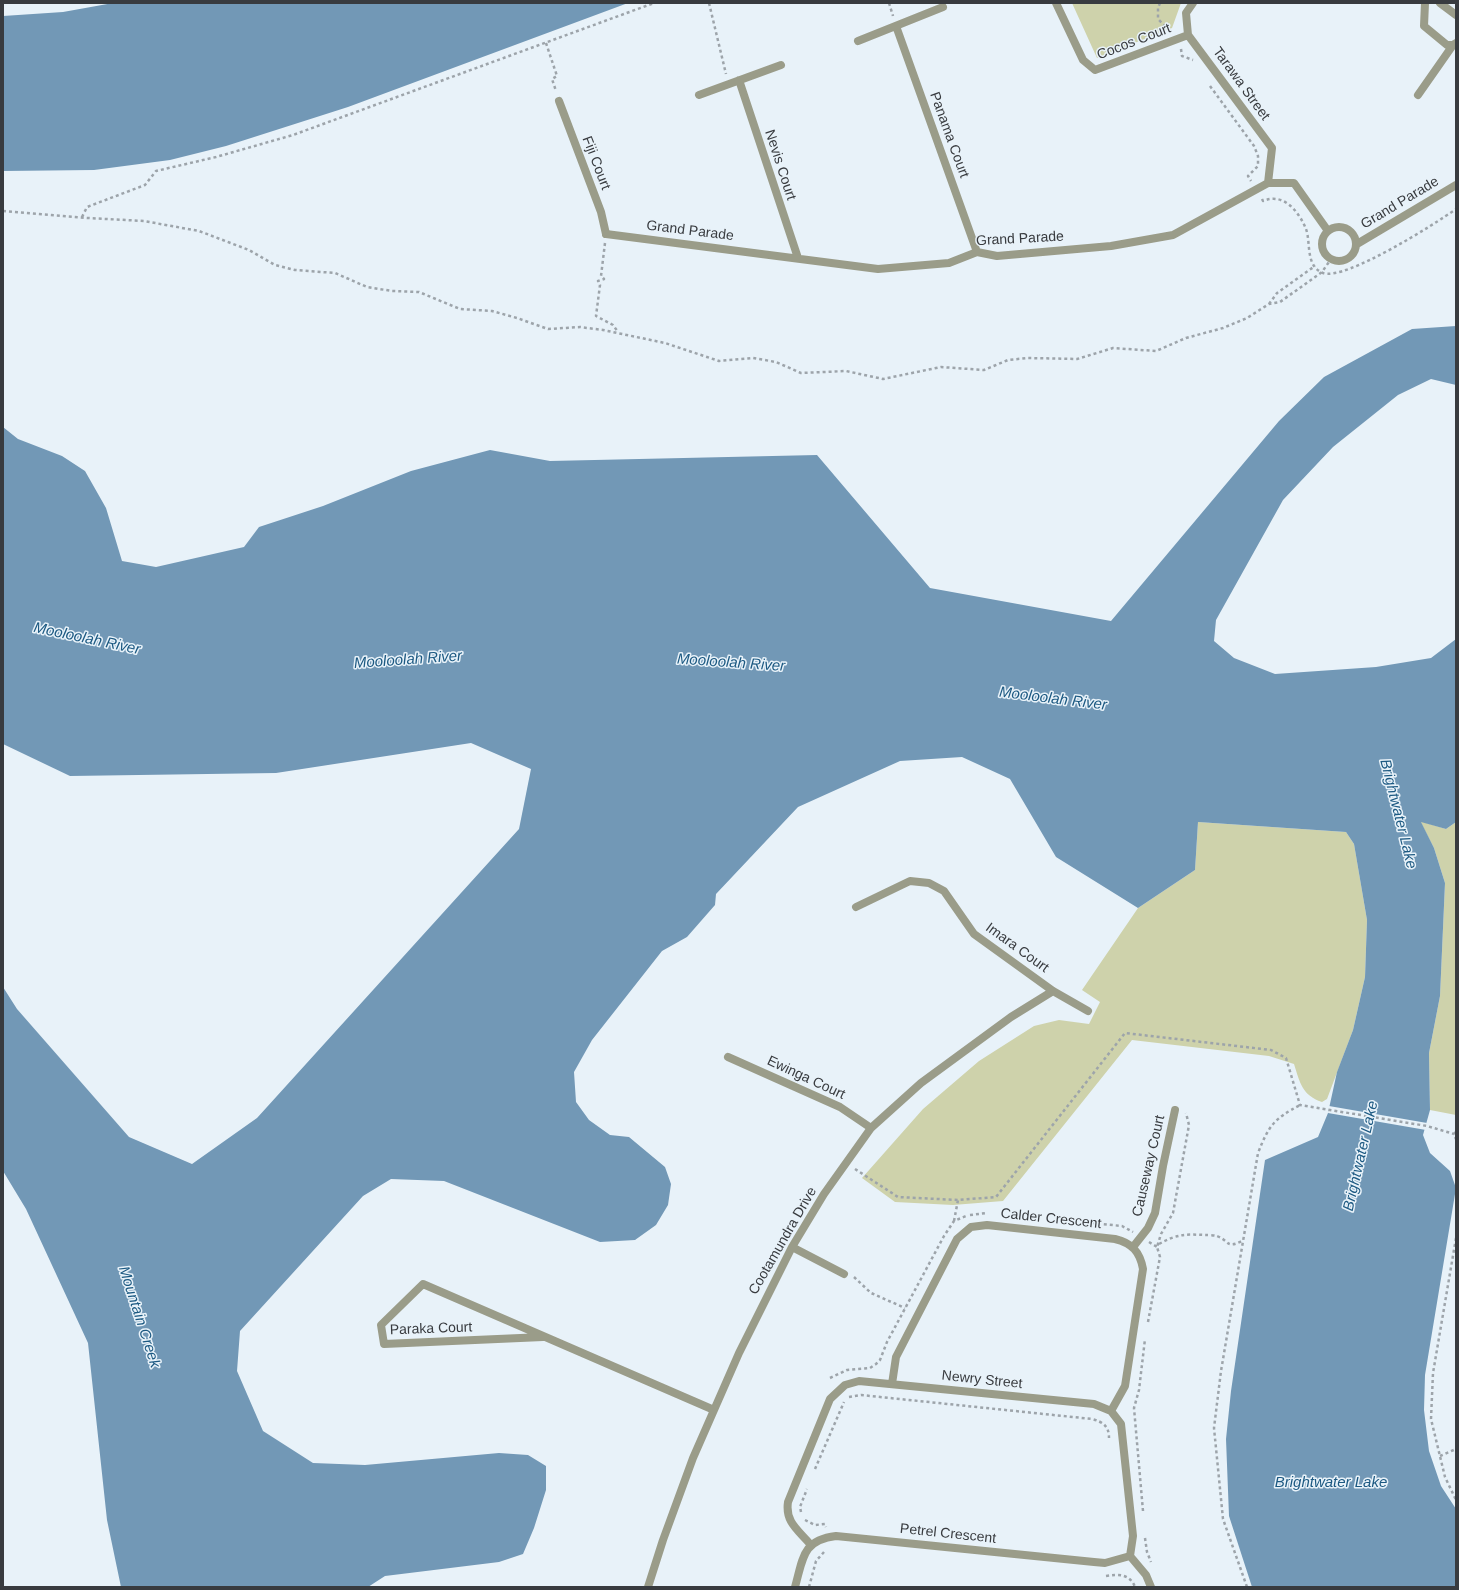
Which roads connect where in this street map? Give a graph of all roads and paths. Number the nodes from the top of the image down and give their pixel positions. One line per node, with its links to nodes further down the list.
1 (654, 3): 14 (path)
2 (709, 3): 19 (path)
3 (1056, 3): 12 (street, Cocos Court)
4 (1160, 3): 12 (path)
5 (1193, 3): 11 (street)
6 (1425, 3): 15 (street)
7 (1440, 3): 9 (street)
8 (943, 8): 10 (street)
9 (1456, 15)
10 (896, 26): 13 (street); 33 (street, Panama Court)
11 (1188, 35): 12 (street, Cocos Court); 24 (street, Tarawa Street)
12 (1176, 40): 17 (path)
13 (858, 41)
14 (546, 43): 23 (path); 29 (path)
15 (1455, 44): 22 (street)
16 (780, 65): 18 (street)
17 (1197, 66)
18 (739, 80): 19 (street); 34 (street, Nevis Court)
19 (729, 84): 21 (street)
20 (1209, 85): 26 (path)
21 (699, 95)
22 (1418, 95)
23 (559, 101): 31 (street, Fiji Court)
24 (1268, 183): 26 (street, Grand Parade); 30 (street, Grand Parade)
25 (1456, 185): 32 (street, Grand Parade)
26 (1256, 189): 33 (street, Grand Parade); 36 (path)
27 (1456, 210): 37 (path)
28 (3, 211): 29 (path)
29 (82, 217): 39 (path)
30 (1328, 231): 32 (street); 35 (street)
31 (606, 234): 34 (street, Grand Parade); 39 (path)
32 (1357, 244): 35 (street)
33 (977, 252): 34 (street, Grand Parade)
34 (798, 258)
35 (1330, 259): 37 (path)
36 (1315, 266): 37 (path); 38 (path)
37 (1322, 272): 38 (path)
38 (1269, 304): 39 (path)
39 (618, 333)
40 (856, 907): 41 (street, Imara Court)
41 (1053, 991): 42 (street, Imara Court); 46 (street, Cootamundra Drive)
42 (1088, 1011)
43 (728, 1057): 46 (street, Ewinga Court)
44 (1300, 1105): 47 (path); 50 (path); 56 (path)
45 (1175, 1110): 54 (street, Causeway Court); 57 (path)
46 (870, 1128): 49 (street, Cootamundra Drive)
47 (1455, 1133): 48 (path)
48 (1456, 1139)
49 (846, 1163): 50 (path); 58 (street, Cootamundra Drive)
50 (958, 1200): 53 (path)
51 (990, 1213): 53 (path)
52 (1059, 1220): 54 (path)
53 (954, 1221): 61 (path)
54 (1142, 1237): 57 (path); 59 (street, Causeway Court)
55 (1456, 1238): 71 (path)
56 (1242, 1241): 57 (path); 89 (path)
57 (1158, 1246): 62 (path)
58 (792, 1247): 60 (street); 67 (street, Cootamundra Drive)
59 (1133, 1247): 66 (street, Calder Crescent); 68 (street)
60 (844, 1274): 61 (path)
61 (905, 1308): 65 (path)
62 (1146, 1330)
63 (543, 1337): 63 (street, Paraka Court); 67 (street, Paraka Court)
64 (1145, 1337): 76 (path)
65 (830, 1378)
66 (892, 1384): 68 (street, Newry Street); 80 (street, Newry Street)
67 (714, 1410): 84 (street, Cootamundra Drive)
68 (1111, 1411): 81 (street)
69 (1110, 1438): 72 (path)
70 (1456, 1449): 71 (path)
71 (1440, 1456): 74 (path)
72 (812, 1476)
73 (809, 1483): 75 (path)
74 (1456, 1500)
75 (801, 1513)
76 (1144, 1518)
77 (804, 1519): 79 (path)
78 (1145, 1533): 82 (path)
79 (827, 1537): 80 (street, Petrel Crescent); 81 (street, Petrel Crescent); 86 (path)
80 (810, 1544): 85 (street)
81 (1130, 1556): 88 (street)
82 (1154, 1566)
83 (1106, 1576): 87 (path)
84 (648, 1587)
85 (795, 1587)
86 (808, 1587)
87 (1136, 1587)
88 (1151, 1587)
89 (1247, 1587)

